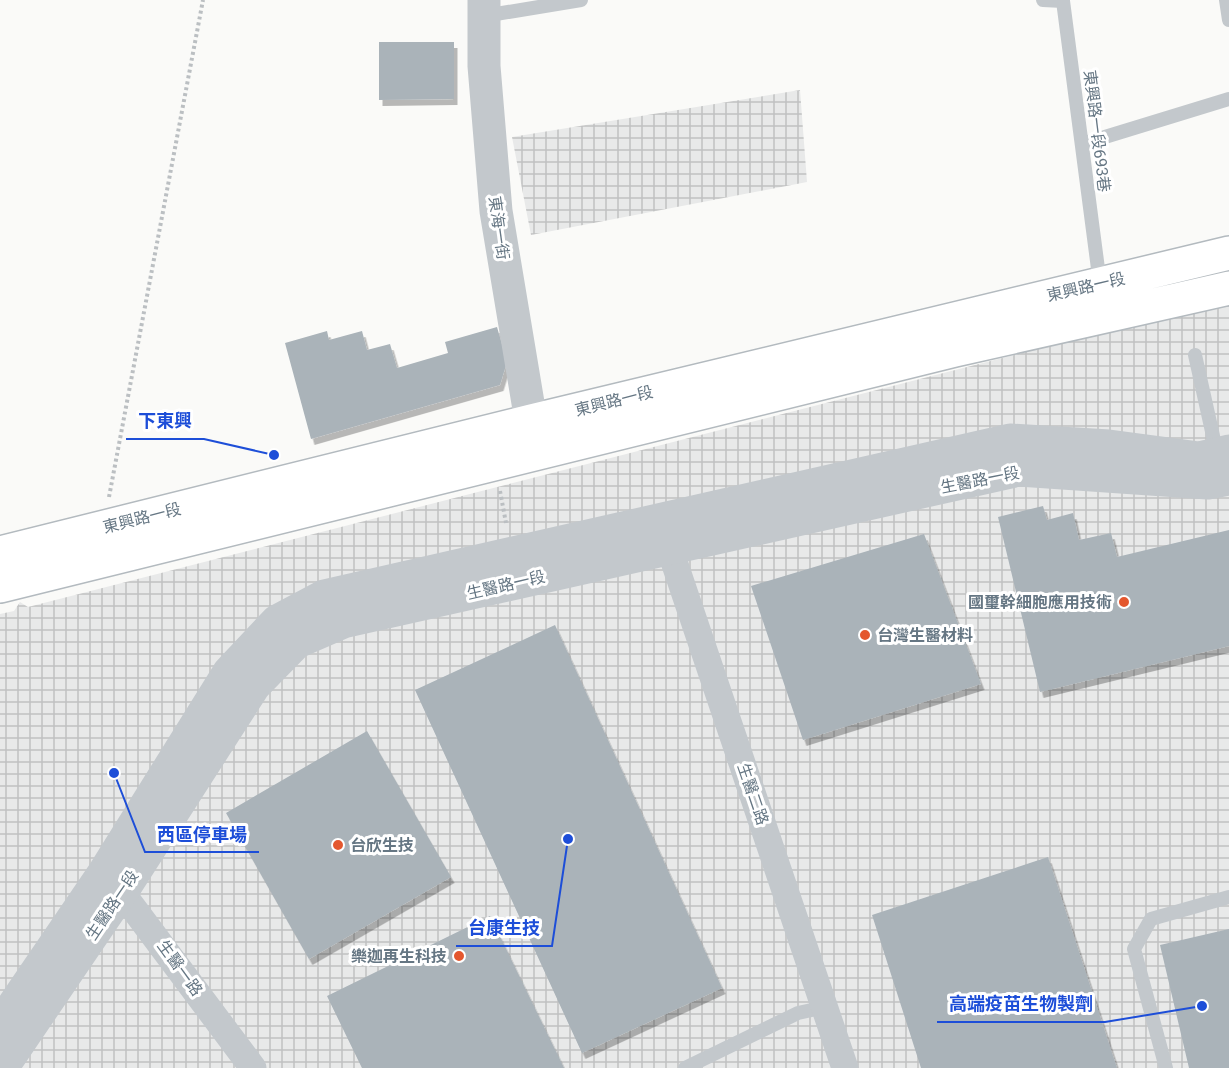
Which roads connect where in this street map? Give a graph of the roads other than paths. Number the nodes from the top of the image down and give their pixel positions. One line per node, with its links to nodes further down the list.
1 (581, 0): 4 (lane)
2 (1043, 0): 7 (lane, 東興路一段693巷)
3 (1226, 0): 5 (lane)
4 (483, 8): 12 (street, 東海一街)
5 (1229, 20)
6 (1229, 99): 7 (lane)
7 (1082, 144): 9 (lane, 東興路一段693巷)
8 (1229, 253): 9 (main road, 東興路一段)
9 (1100, 284): 12 (main road, 東興路一段)
10 (1229, 288): 13 (main road, 東興路一段)
11 (1195, 355): 14 (lane)
12 (531, 422): 13 (street, 東海一街); 16 (main road, 東興路一段)
13 (542, 452): 17 (main road, 東興路一段)
14 (1225, 462): 15 (street, 生醫路一段)
15 (665, 534): 18 (street, 生醫路一段); 20 (street, 生醫二路)
16 (0, 553)
17 (0, 586)
18 (114, 880): 21 (street, 生醫路一段); 22 (street, 生醫路一段); 23 (street, 生醫一路)
19 (1229, 897): 26 (lane)
20 (825, 1007): 24 (lane); 25 (street, 生醫二路)
21 (0, 1025)
22 (2, 1068)
23 (253, 1068)
24 (685, 1068)
25 (845, 1068)
26 (1166, 1068)

